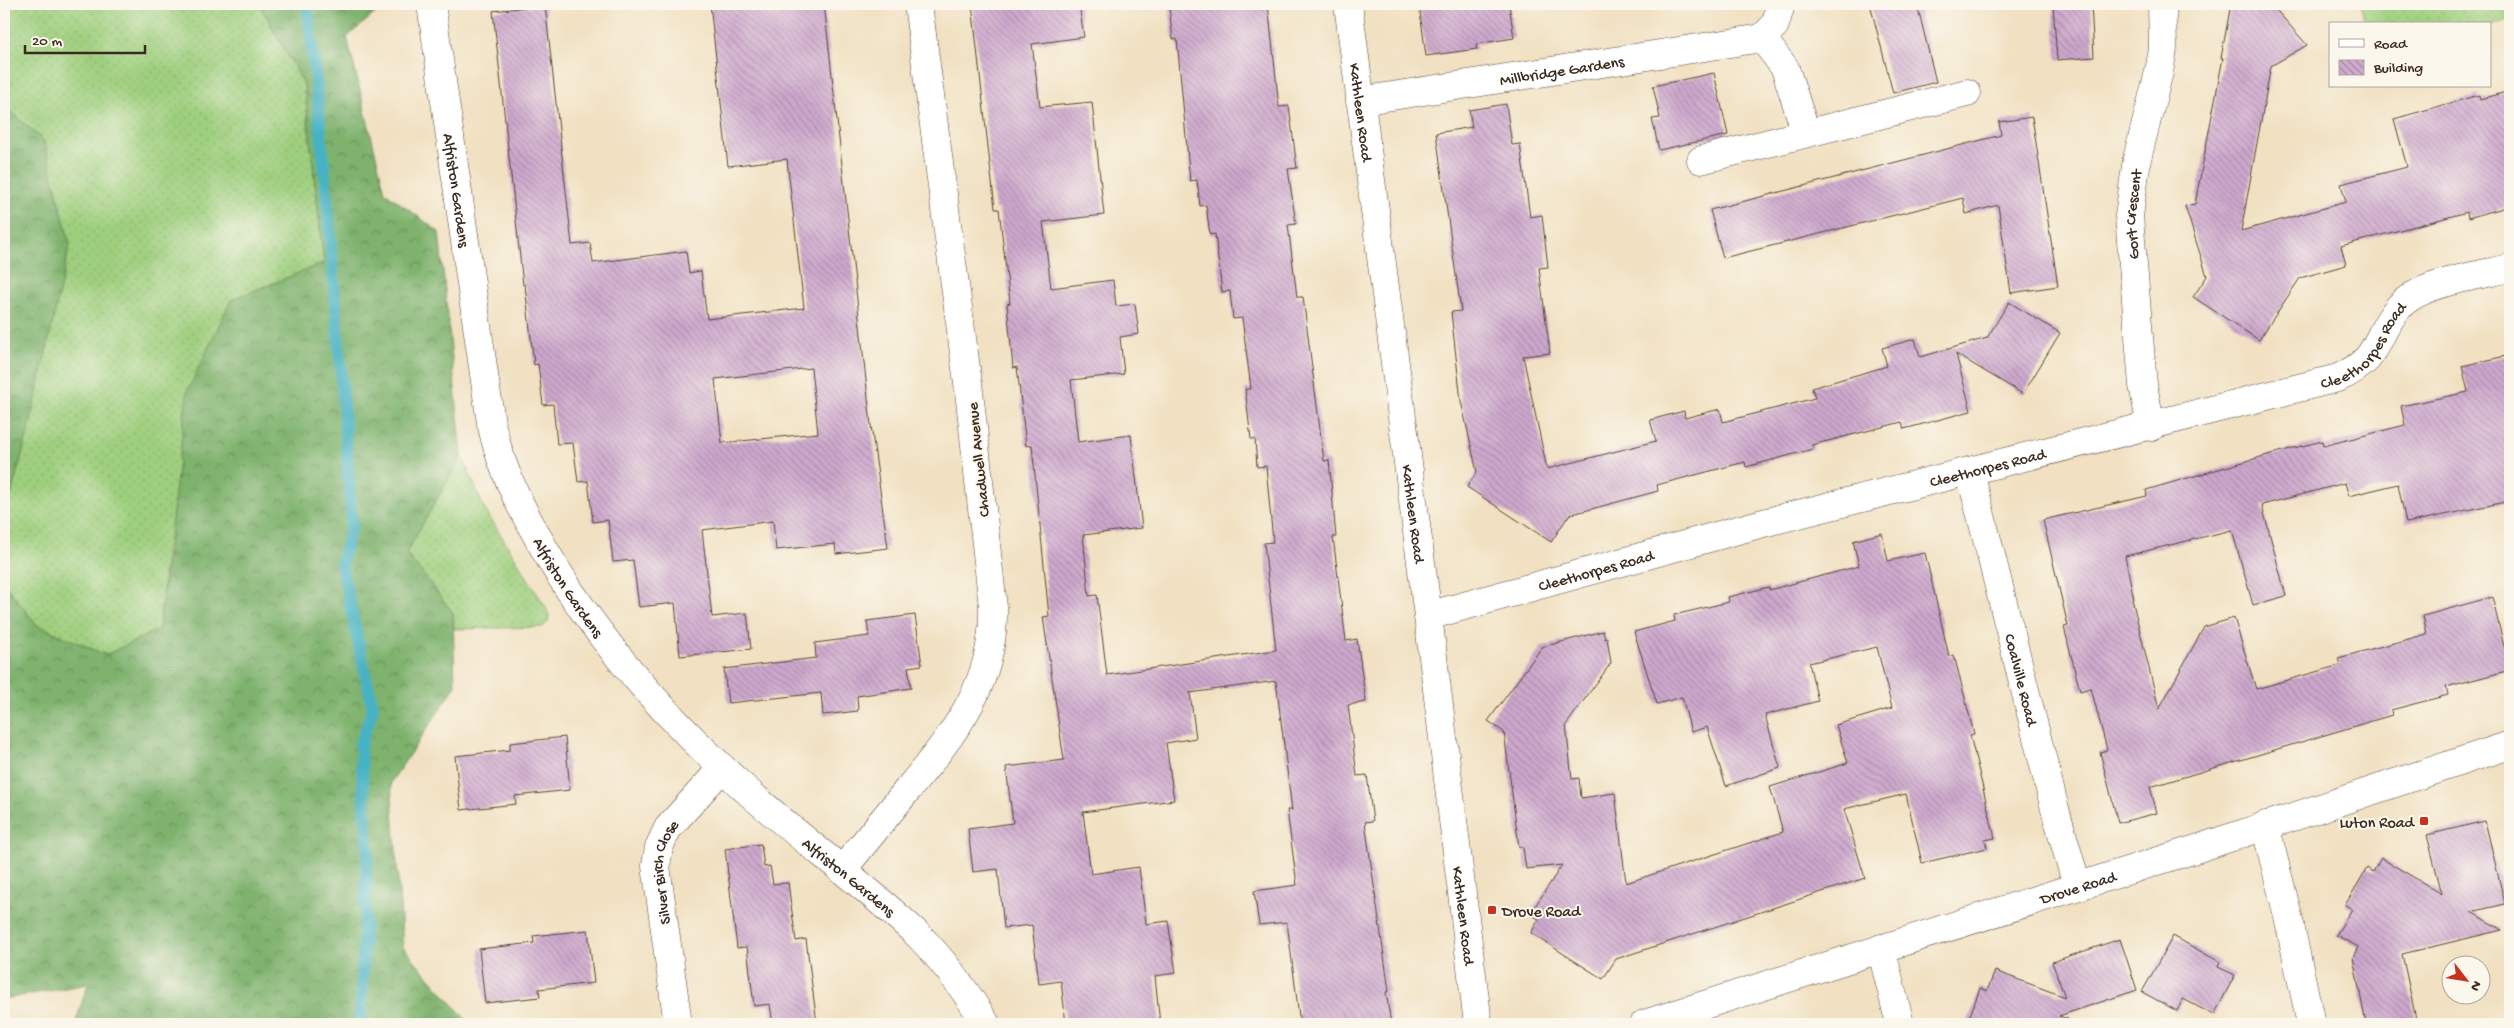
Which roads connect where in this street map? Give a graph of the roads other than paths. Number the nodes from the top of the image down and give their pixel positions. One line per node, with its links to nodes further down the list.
1 (431, 4): 16 (street, Alfriston Gardens)
2 (918, 4): 18 (street, Chadwell Avenue)
3 (1348, 4): 8 (street, Kathleen Road)
4 (1781, 4): 6 (street)
5 (2162, 4): 12 (street, Gort Crescent)
6 (1762, 38): 8 (street, Millbridge Gardens); 9 (street)
7 (1967, 93): 9 (street)
8 (1360, 101): 14 (street, Kathleen Road)
9 (1806, 133): 10 (street)
10 (1701, 160)
11 (2510, 268): 12 (street, Cleethorpes Road)
12 (2151, 427): 13 (street, Cleethorpes Road)
13 (1970, 472): 14 (street, Cleethorpes Road); 19 (street, Coalville Road)
14 (1428, 616): 23 (street, Kathleen Road)
15 (2510, 745): 17 (street, Drove Road)
16 (722, 768): 18 (street, Alfriston Gardens); 21 (street, Silver Birch Close)
17 (2265, 825): 19 (street, Drove Road); 26 (street)
18 (842, 870): 22 (street, Alfriston Gardens)
19 (2077, 886): 20 (street, Drove Road)
20 (1881, 948): 24 (street, Drove Road); 25 (street)
21 (678, 1024)
22 (986, 1024)
23 (1478, 1024)
24 (1644, 1024)
25 (1900, 1024)
26 (2311, 1024)

